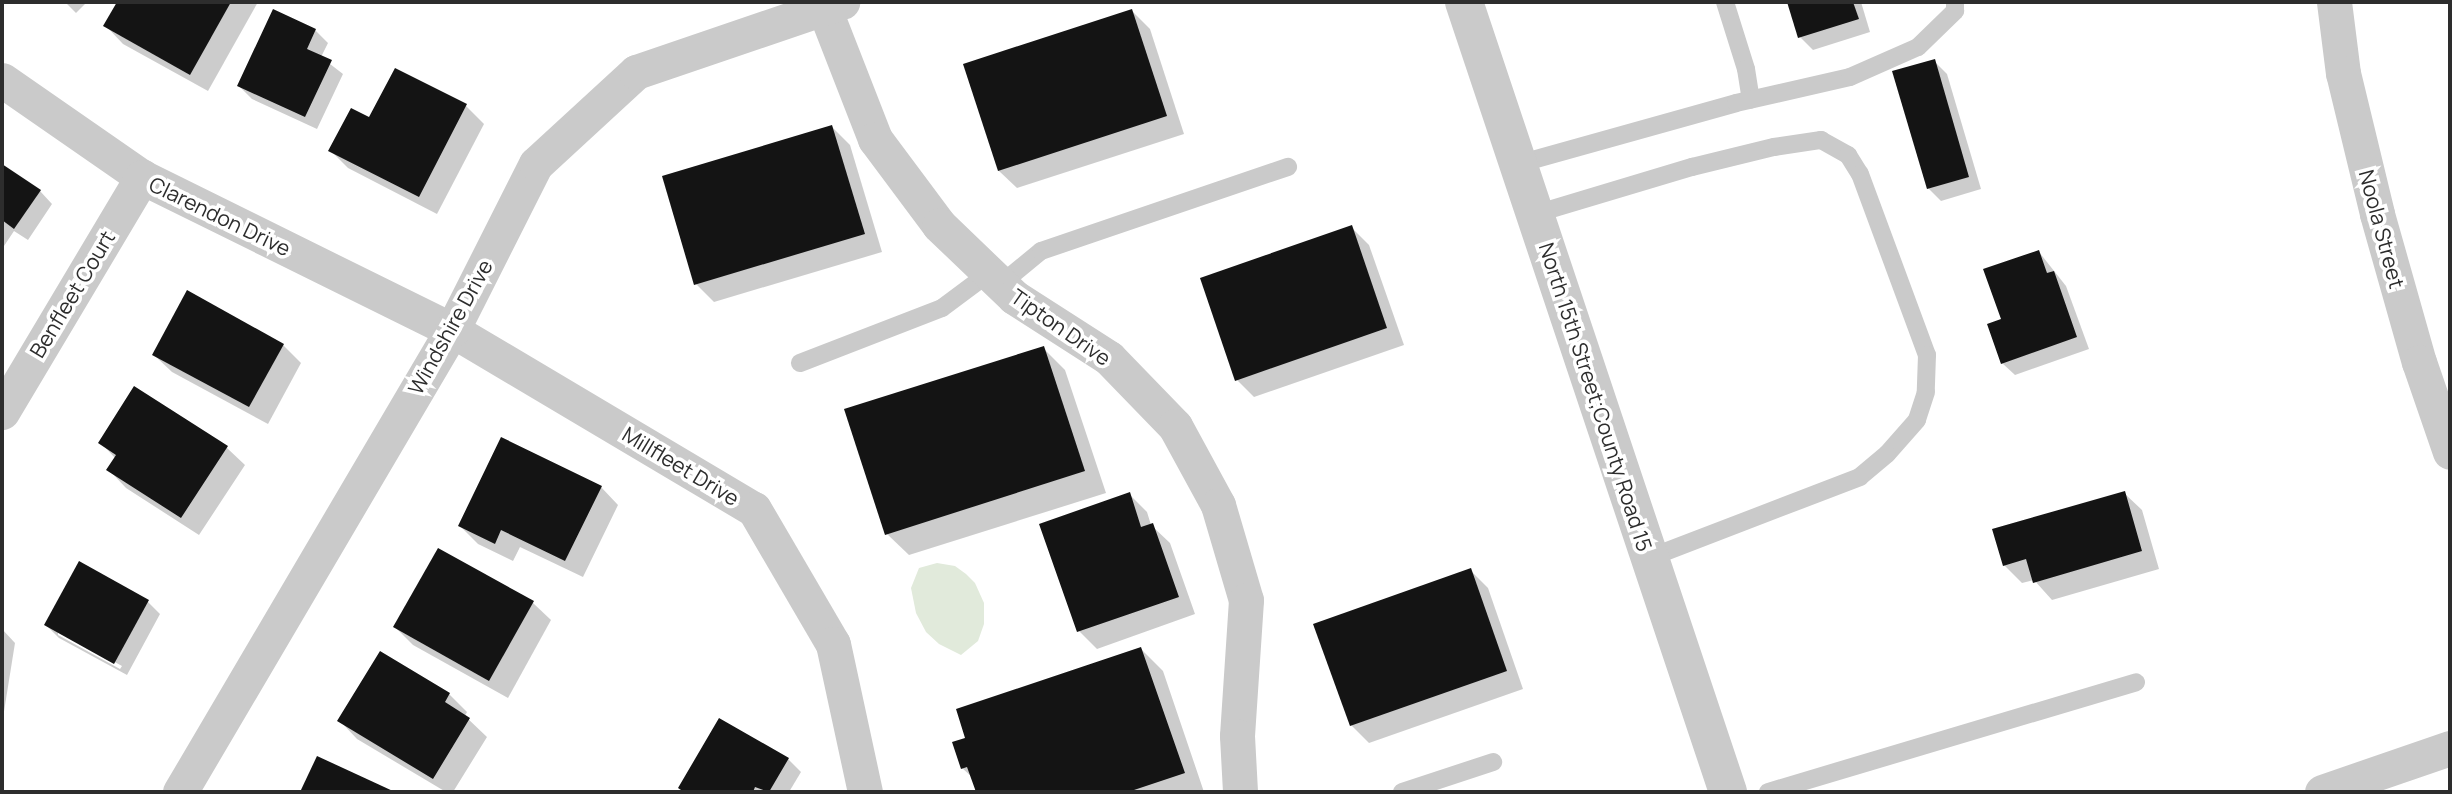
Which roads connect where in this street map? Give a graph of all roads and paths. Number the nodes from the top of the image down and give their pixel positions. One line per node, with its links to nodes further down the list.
1 (1465, 2): 8 (street, North 15th Street;County Road 15)
2 (1724, 2): 7 (lane)
3 (1955, 2): 7 (lane)
4 (2334, 2): 16 (street, Noola Street)
5 (829, 4): 12 (street, Tipton Drive); 13 (street, Windshire Drive)
6 (2, 80): 10 (street, Clarendon Drive)
7 (1751, 100): 8 (lane)
8 (1518, 164): 11 (street, North 15th Street;County Road 15)
9 (1288, 167): 12 (lane)
10 (142, 177): 13 (street, Clarendon Drive); 15 (street, Benfleet Court)
11 (1535, 214): 17 (street, North 15th Street;County Road 15); 17 (lane)
12 (995, 279): 14 (lane); 23 (street, Tipton Drive)
13 (452, 330): 21 (street, Windshire Drive); 22 (street, Millfleet Drive)
14 (800, 363)
15 (2, 412)
16 (2450, 452)
17 (1649, 558): 25 (street, North 15th Street;County Road 15)
18 (2136, 682): 26 (lane)
19 (2450, 748): 27 (street)
20 (1493, 762): 24 (lane)
21 (180, 792)
22 (865, 792)
23 (1240, 792)
24 (1402, 792)
25 (1728, 792)
26 (1768, 792)
27 (2322, 792)

